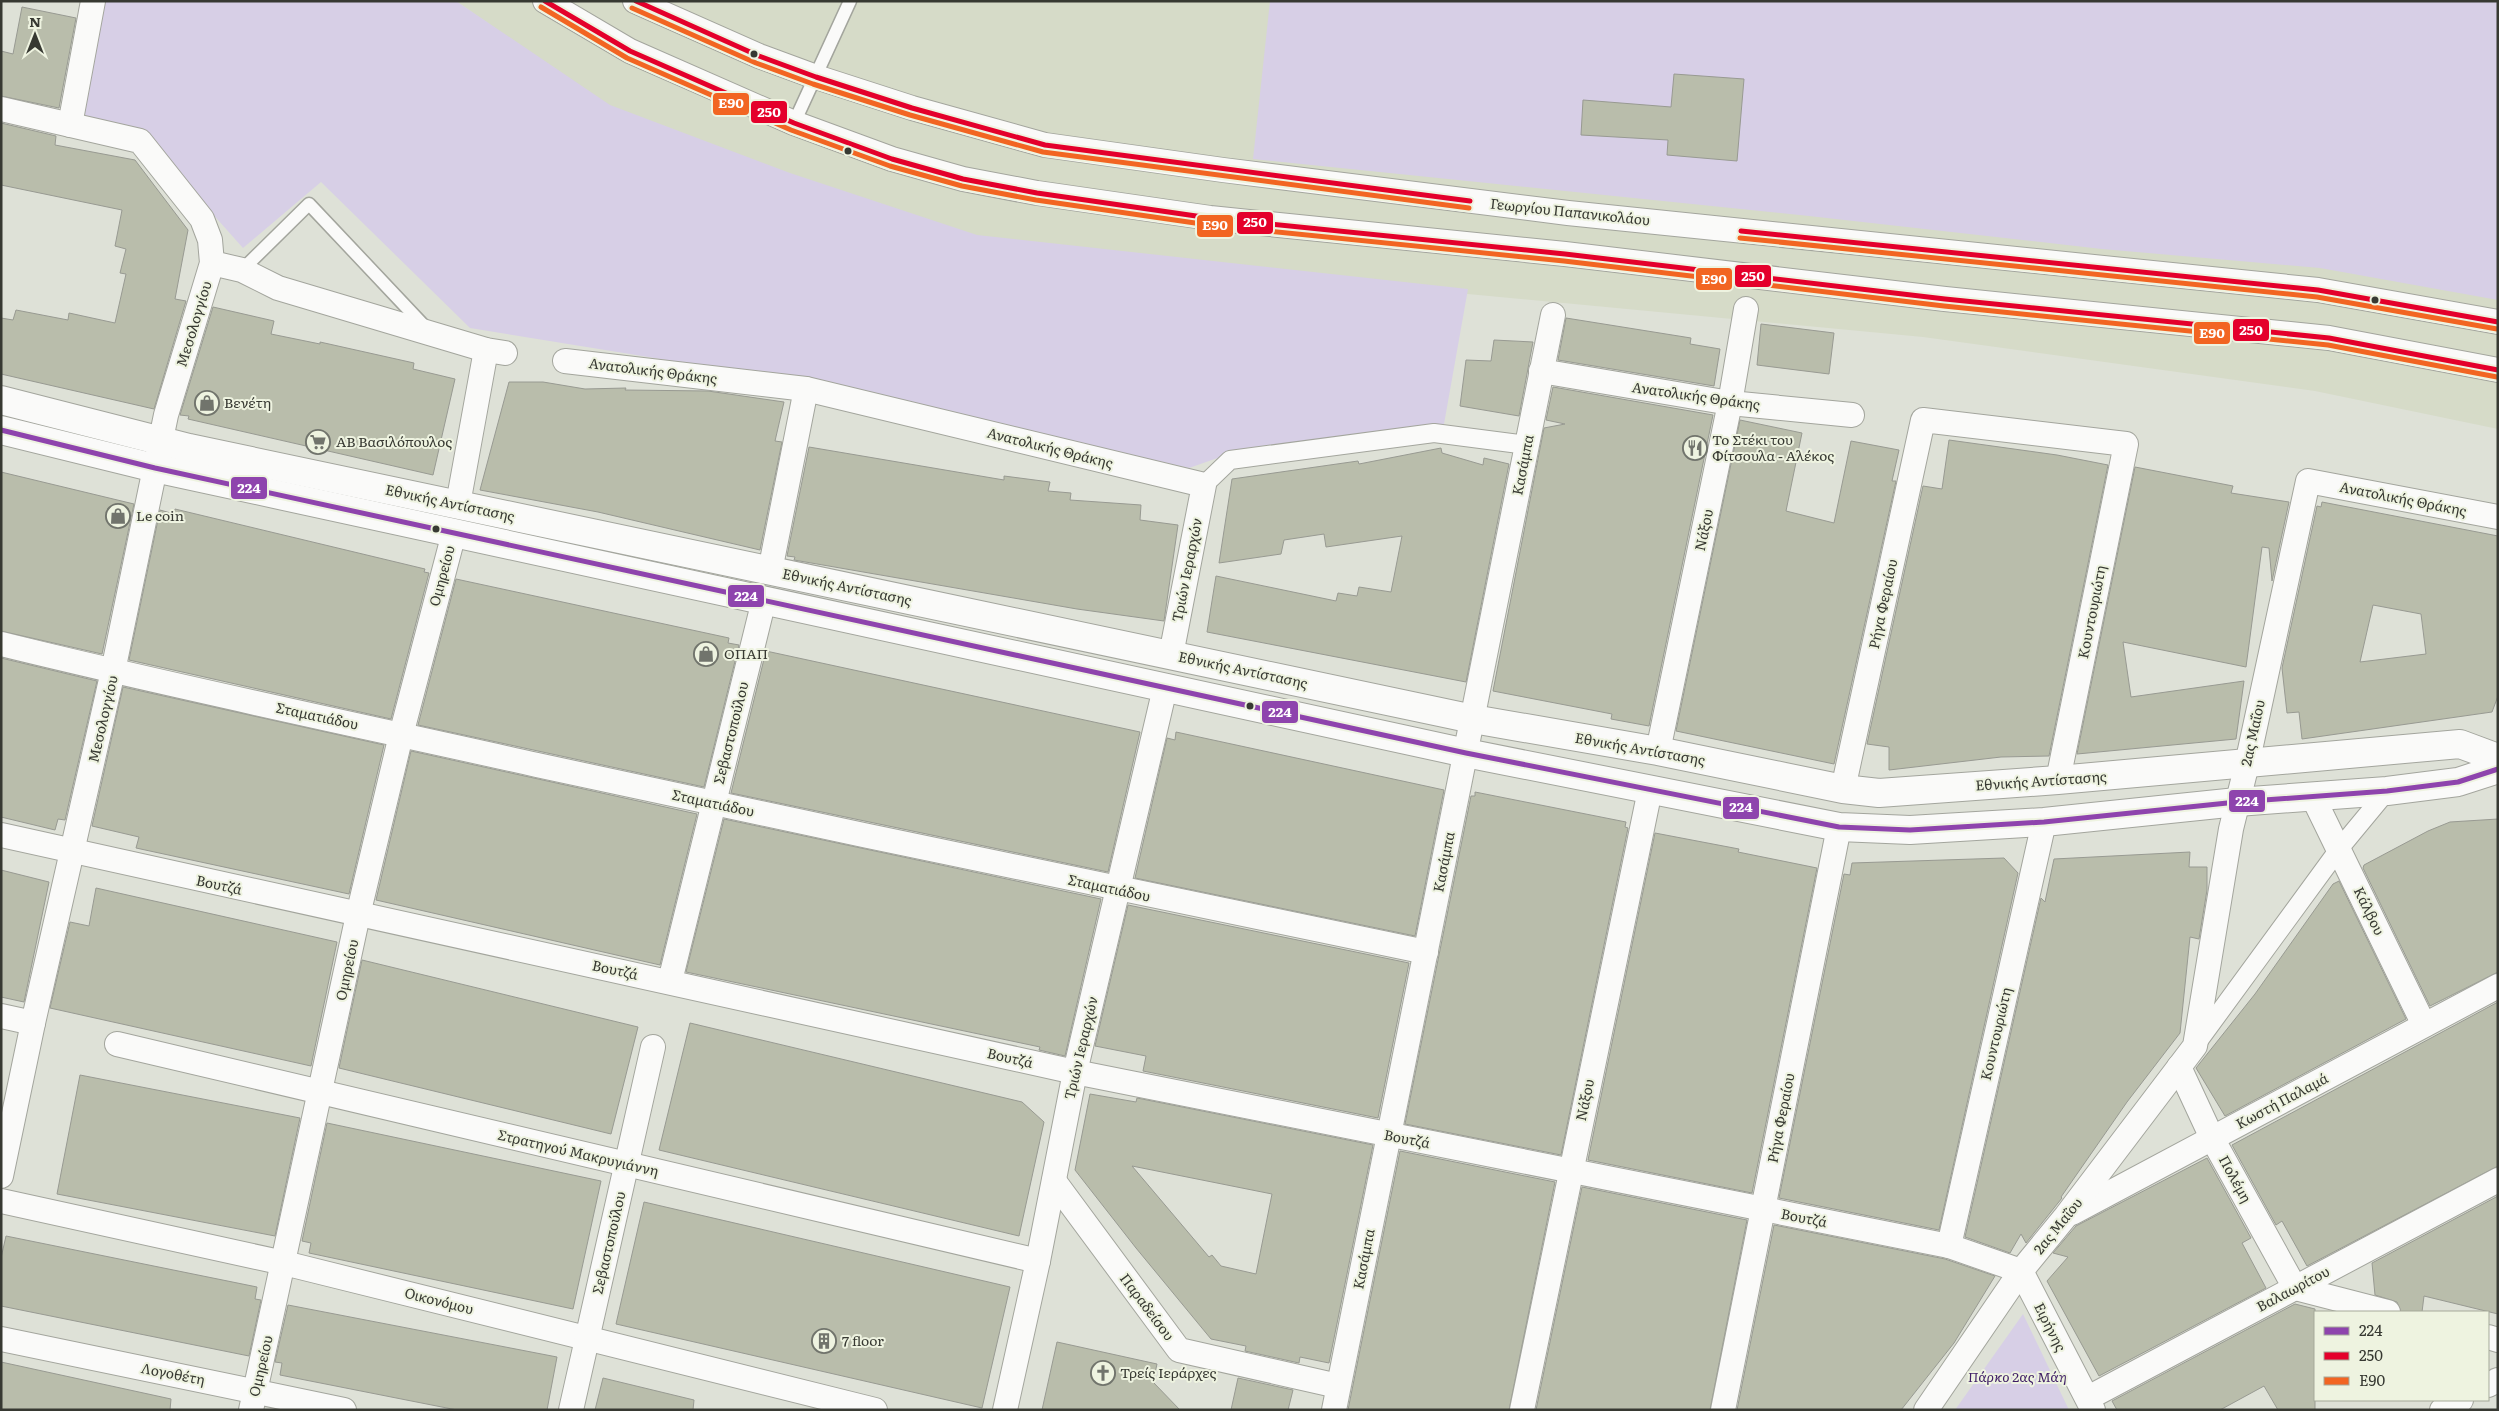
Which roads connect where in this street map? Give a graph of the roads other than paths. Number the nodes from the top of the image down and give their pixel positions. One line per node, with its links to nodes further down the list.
1 (93, 1): 8 (street)
2 (545, 1): 7 (street)
3 (636, 1): 5 (street, Γεωργίου Παπανικολάου)
4 (850, 1): 5 (lane)
5 (816, 77): 7 (lane); 13 (street, Γεωργίου Παπανικολάου)
6 (1, 110): 8 (street)
7 (794, 123): 16 (street)
8 (70, 125): 9 (street)
9 (212, 264): 10 (street); 24 (street, Μεσολογγίου)
10 (242, 270): 14 (street); 14 (lane)
11 (1746, 308): 20 (street, Νάξου)
12 (1553, 315): 17 (street, Κασάμπα)
13 (2498, 322)
14 (429, 332): 29 (street)
15 (565, 361): 18 (street, Ανατολικής Θράκης)
16 (2498, 370)
17 (1541, 372): 20 (street, Ανατολικής Θράκης); 25 (street, Κασάμπα)
18 (806, 389): 28 (street, Ανατολικής Θράκης); 32 (street)
19 (1, 400): 24 (main road, Εθνικής Αντίστασης)
20 (1730, 403): 21 (street, Ανατολικής Θράκης); 40 (street, Νάξου)
21 (1852, 415)
22 (1923, 420): 45 (street, Κουντουριώτη); 46 (street, Ρήγα Φεραίου)
23 (1, 430): 26 (main road, Εθνικής Αντίστασης)
24 (162, 442): 26 (street, Μεσολογγίου); 29 (main road, Εθνικής Αντίστασης)
25 (1527, 445): 28 (street); 38 (street, Κασάμπα)
26 (155, 468): 31 (main road, Εθνικής Αντίστασης); 36 (street, Μεσολογγίου)
27 (2308, 481): 30 (street, Ανατολικής Θράκης); 43 (street, 2ας Μαΐου)
28 (1204, 484): 35 (street, Τριών Ιεραρχών)
29 (458, 504): 32 (main road, Εθνικής Αντίστασης)
30 (2498, 517)
31 (454, 533): 33 (main road, Εθνικής Αντίστασης); 39 (street, Ομηρείου)
32 (770, 570): 35 (main road, Εθνικής Αντίστασης)
33 (764, 600): 37 (main road, Εθνικής Αντίστασης); 51 (street, Σεβαστοπούλου)
34 (1, 644): 36 (street, Σταματιάδου)
35 (1171, 655): 38 (main road, Εθνικής Αντίστασης)
36 (113, 671): 39 (street, Σταματιάδου); 56 (street, Μεσολογγίου)
37 (1165, 688): 41 (main road, Εθνικής Αντίστασης); 57 (street, Τριών Ιεραρχών)
38 (1472, 719): 40 (main road, Εθνικής Αντίστασης); 41 (street, Κασάμπα)
39 (401, 735): 51 (street, Σταματιάδου); 58 (street, Ομηρείου)
40 (1658, 751): 46 (main road, Εθνικής Αντίστασης)
41 (1466, 753): 47 (main road, Εθνικής Αντίστασης); 59 (street, Κασάμπα)
42 (2498, 758): 43 (main road, Εθνικής Αντίστασης)
43 (2247, 764): 45 (main road, Εθνικής Αντίστασης); 50 (street, 2ας Μαΐου)
44 (2498, 769): 48 (main road, Εθνικής Αντίστασης)
45 (2058, 780): 46 (main road, Εθνικής Αντίστασης)
46 (1843, 789)
47 (1650, 790): 53 (main road, Εθνικής Αντίστασης); 74 (street, Νάξου)
48 (2387, 791): 49 (main road, Εθνικής Αντίστασης); 55 (street, 2ας Μαΐου)
49 (2313, 797): 50 (main road, Εθνικής Αντίστασης); 55 (street, Κάλβου)
50 (2237, 802): 52 (main road, Εθνικής Αντίστασης); 66 (street, 2ας Μαΐου)
51 (714, 803): 57 (street, Σταματιάδου); 60 (street, Σεβαστοπούλου)
52 (2044, 822): 53 (main road, Εθνικής Αντίστασης); 81 (street, Κουντουριώτη)
53 (1839, 827): 79 (street, Ρήγα Φεραίου)
54 (1, 835): 56 (street, Βουτζά)
55 (2339, 849): 64 (street, Κάλβου); 66 (street, 2ας Μαΐου)
56 (72, 852): 58 (street, Βουτζά); 63 (street, Μεσολογγίου)
57 (1119, 890): 59 (street, Σταματιάδου); 69 (street, Τριών Ιεραρχών)
58 (358, 915): 60 (street, Βουτζά); 70 (street, Ομηρείου)
59 (1426, 952): 71 (street, Κασάμπα)
60 (670, 981): 69 (street, Βουτζά)
61 (2498, 986): 64 (street, Κωστή Παλαμά)
62 (1, 1016): 63 (street)
63 (33, 1023): 75 (street, Μεσολογγίου)
64 (2424, 1025): 72 (street, Κωστή Παλαμά)
65 (117, 1044): 70 (street, Στρατηγού Μακρυγιάννη)
66 (2195, 1046): 68 (street, 2ας Μαΐου)
67 (653, 1047): 73 (street, Σεβαστοπούλου)
68 (2179, 1067): 72 (street, Πολέμη); 80 (street, 2ας Μαΐου)
69 (1075, 1072): 71 (street, Βουτζά); 77 (street, Τριών Ιεραρχών)
70 (320, 1094): 73 (street, Στρατηγού Μακρυγιάννη); 83 (street, Ομηρείου)
71 (1389, 1135): 74 (street, Βουτζά); 89 (street, Κασάμπα)
72 (2212, 1138): 80 (street, Κωστή Παλαμά); 85 (street, Πολέμη)
73 (627, 1164): 82 (street, Στρατηγού Μακρυγιάννη); 88 (street, Σεβαστοπούλου)
74 (1571, 1172): 79 (street, Βουτζά); 98 (street, Νάξου)
75 (1, 1176)
76 (2498, 1180): 85 (street, Βαλαωρίτου)
77 (1054, 1182): 82 (street, Τριών Ιεραρχών); 89 (street, Παραδείσου)
78 (1, 1201): 83 (street, Οικονόμου)
79 (1763, 1209): 81 (street, Βουτζά); 99 (street, Ρήγα Φεραίου)
80 (2066, 1216): 84 (street, 2ας Μαΐου)
81 (1948, 1246): 84 (street, Βουτζά)
82 (1038, 1261): 96 (street, Τριών Ιεραρχών)
83 (284, 1263): 88 (street, Οικονόμου); 90 (street, Ομηρείου)
84 (2021, 1270): 92 (street, Ειρήνης); 100 (street, 2ας Μαΐου)
85 (2294, 1288): 86 (street); 92 (street, Βαλαωρίτου)
86 (2384, 1311)
87 (1, 1339): 90 (street, Λογοθέτη)
88 (588, 1339): 94 (street, Σεβαστοπούλου); 95 (street, Οικονόμου)
89 (1338, 1386): 97 (street, Κασάμπα)
90 (253, 1400): 93 (street, Λογοθέτη)
91 (2459, 1401): 101 (street)
92 (2090, 1404)
93 (344, 1410)
94 (572, 1410)
95 (875, 1410)
96 (1005, 1410)
97 (1334, 1410)
98 (1522, 1410)
99 (1723, 1410)
100 (1926, 1410)
101 (2442, 1410)

